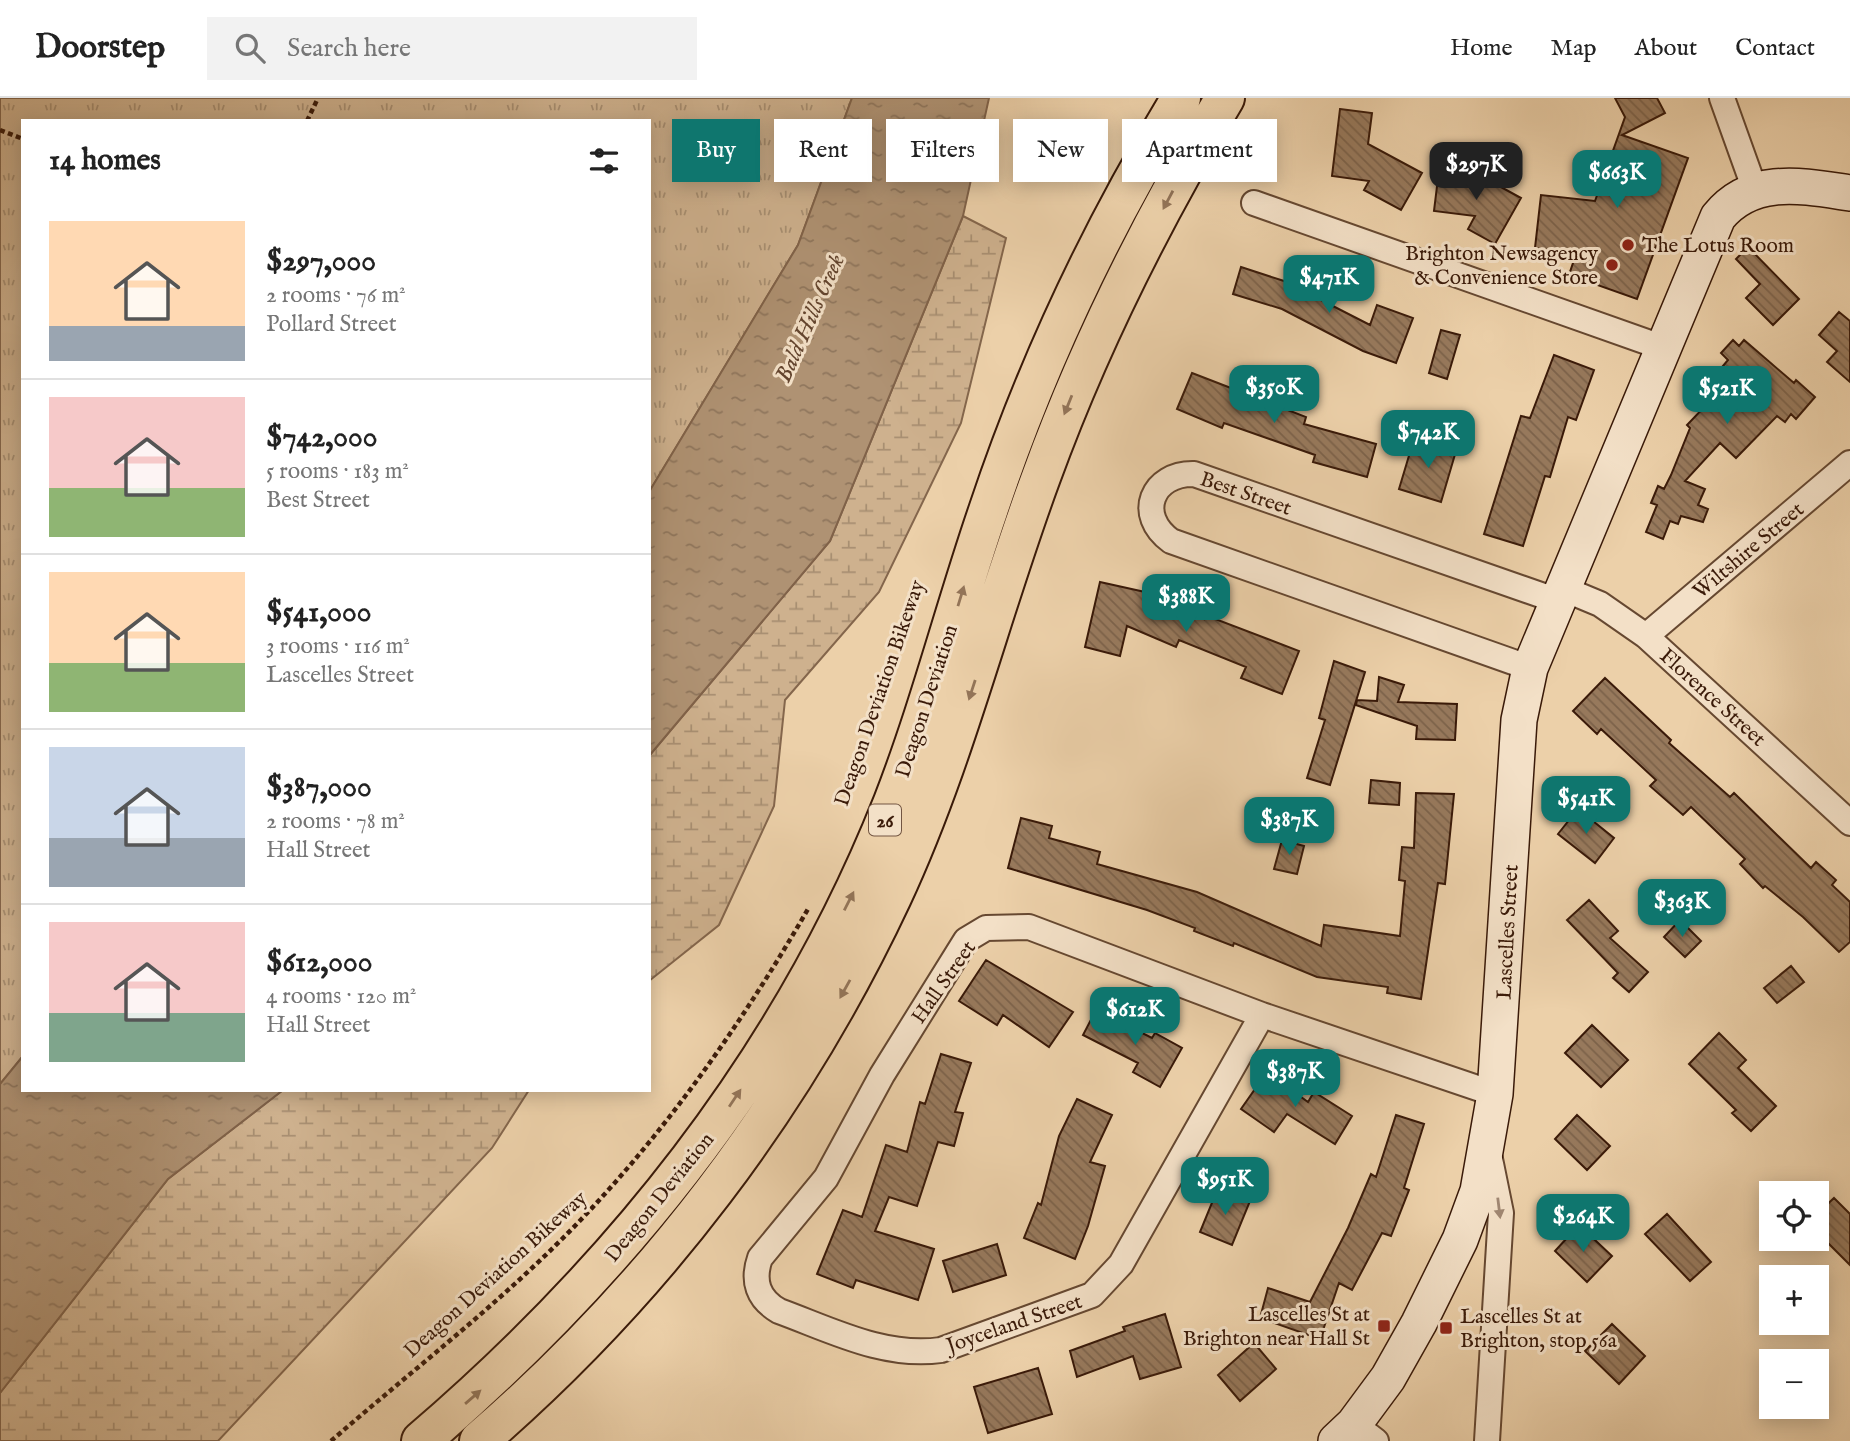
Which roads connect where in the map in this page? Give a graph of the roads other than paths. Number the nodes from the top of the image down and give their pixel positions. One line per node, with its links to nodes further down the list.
1 (1181, 98): 18 (highway, Deagon Deviation / 26, one-way to 1)
2 (1225, 98): 19 (highway, Deagon Deviation / 26, one-way to 19)
3 (1721, 98): 4 (street)
4 (1755, 190): 5 (street); 7 (street, Lascelles Street)
5 (1850, 193)
6 (1254, 203): 7 (street)
7 (1664, 348): 9 (street, Lascelles Street)
8 (1850, 463): 10 (street, Wiltshire Street)
9 (1561, 595): 10 (street, Florence Street); 11 (street, Lascelles Street); 11 (street, Best Street)
10 (1646, 636): 12 (street, Florence Street)
11 (1530, 668): 14 (street, Lascelles Street)
12 (1850, 823)
13 (1262, 1015): 14 (street, Hall Street); 16 (street, Joyceland Street); 16 (street, Hall Street)
14 (1495, 1094): 15 (street, Lascelles Street)
15 (1486, 1141): 17 (street, Lascelles Street); 20 (street, one-way to 20)
16 (756, 1281)
17 (1355, 1435)
18 (421, 1441)
19 (478, 1441)
20 (1487, 1441)

